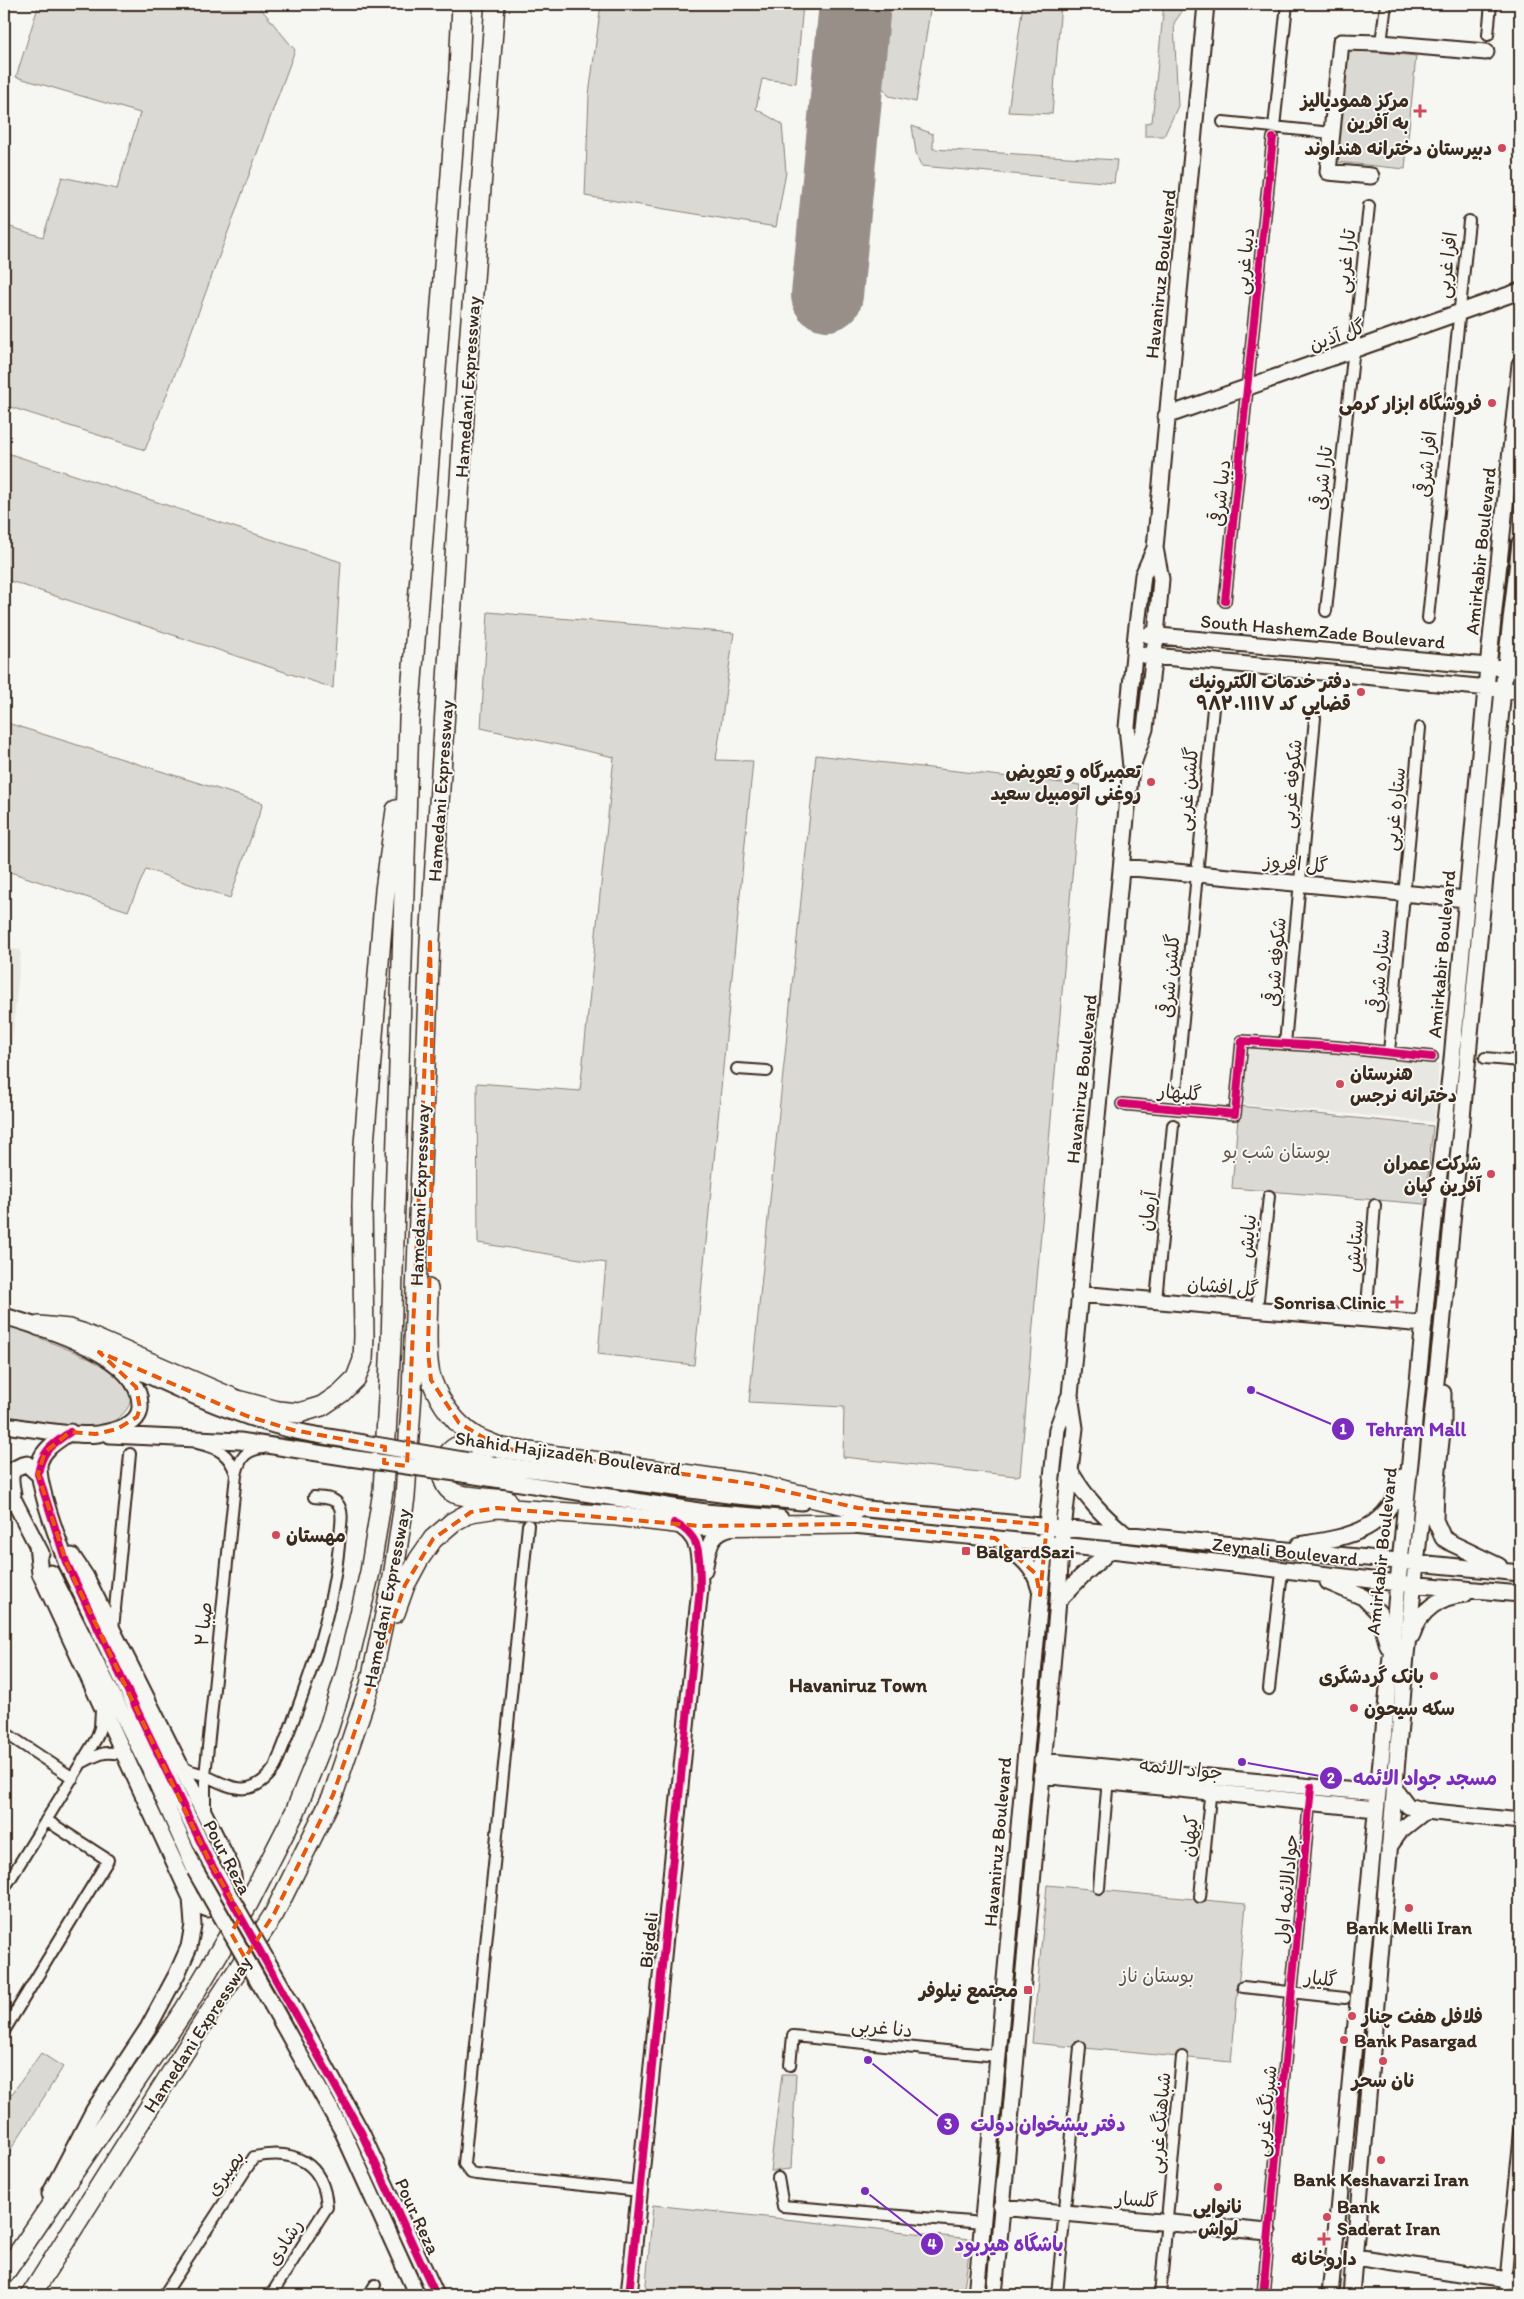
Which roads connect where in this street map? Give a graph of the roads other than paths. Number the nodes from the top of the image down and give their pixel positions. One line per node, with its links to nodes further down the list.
1 (462, 4): 38 (highway, Hamedani Expressway)
2 (495, 4): 46 (highway, Hamedani Expressway)
3 (1206, 4): 21 (main road, Havaniruz Boulevard)
4 (1288, 4): 11 (street, دیبا غربی)
5 (1386, 4): 8 (street)
6 (1491, 4): 7 (street)
7 (1488, 35)
8 (1382, 43): 9 (main road); 12 (main road)
9 (1486, 52)
10 (1223, 122): 11 (street)
11 (1274, 132): 12 (street); 20 (street, دیبا غربی)
12 (1332, 133): 13 (main road)
13 (1371, 176)
14 (1369, 206): 18 (street, تارا غربی)
15 (1469, 221): 17 (street, افرا غربی)
16 (1520, 291): 17 (main road, گل آذین)
17 (1458, 313): 18 (main road, گل آذین); 26 (street, افرا شرقی)
18 (1353, 350): 20 (main road, گل آذین); 25 (street, تارا شرقی)
19 (1520, 364): 31 (main road, Amirkabir Boulevard)
20 (1247, 388): 21 (main road, گل آذین); 24 (street, دیبا شرقی)
21 (1166, 416): 23 (main road, Havaniruz Boulevard)
22 (1520, 543): 32 (main road, Amirkabir Boulevard)
23 (1154, 548): 27 (main road, Havaniruz Boulevard); 28 (main road, Havaniruz Boulevard)
24 (1225, 601)
25 (1326, 611)
26 (1428, 618)
27 (1136, 634): 28 (main road, South HashemZade Boulevard); 29 (main road, Havaniruz Boulevard)
28 (1156, 636): 30 (main road, Havaniruz Boulevard); 31 (main road, South HashemZade Boulevard)
29 (1134, 654): 30 (main road); 40 (main road, Havaniruz Boulevard)
30 (1154, 656): 33 (main road); 40 (main road, Havaniruz Boulevard)
31 (1488, 666): 32 (main road, South HashemZade Boulevard); 33 (main road, Amirkabir Boulevard)
32 (1513, 669): 34 (main road, Amirkabir Boulevard)
33 (1486, 688): 34 (main road); 45 (main road, Amirkabir Boulevard)
34 (1504, 689): 35 (main road); 66 (main road, Amirkabir Boulevard)
35 (1520, 691)
36 (1213, 708): 42 (street, گلشن غربی)
37 (1315, 718): 43 (street, شکوفه غربی)
38 (409, 719): 65 (highway); 153 (highway, Hamedani Expressway)
39 (1420, 728): 44 (street, ستاره غربی)
40 (1131, 767): 41 (main road, Havaniruz Boulevard)
41 (1122, 867): 42 (main road, گل افروز); 59 (main road, Havaniruz Boulevard)
42 (1196, 873): 43 (main road, گل افروز); 54 (street, گلشن شرقی)
43 (1300, 883): 44 (main road, گل افروز); 47 (street, شکوفه شرقی)
44 (1403, 893): 45 (main road, گل افروز); 48 (street, ستاره شرقی)
45 (1466, 899): 64 (main road, Amirkabir Boulevard)
46 (430, 942): 75 (highway); 112 (highway, Hamedani Expressway)
47 (1285, 1044): 48 (street); 55 (street, گلبهار)
48 (1389, 1052): 49 (street)
49 (1432, 1057)
50 (1485, 1058): 51 (street)
51 (1520, 1061)
52 (736, 1069): 53 (street)
53 (767, 1071)
54 (1177, 1082)
55 (1122, 1104)
56 (1173, 1125): 60 (street, آرمان)
57 (1269, 1196): 61 (street, نیایش)
58 (1375, 1205): 63 (street, ستایش)
59 (1079, 1294): 60 (main road, گل افشان); 68 (main road, Havaniruz Boulevard)
60 (1156, 1300): 61 (main road, گل افشان)
61 (1257, 1309): 63 (main road, گل افشان)
62 (4, 1316): 65 (main road)
63 (1366, 1319): 64 (main road, گل افشان)
64 (1424, 1324): 71 (main road, Amirkabir Boulevard)
65 (39, 1326): 67 (main road)
66 (1442, 1327): 100 (main road, Amirkabir Boulevard); 102 (main road)
67 (99, 1352): 72 (main road); 77 (main road, Shahid Hajizadeh Boulevard, bridge)
68 (1070, 1395): 78 (main road, Havaniruz Boulevard); 89 (main road, Havaniruz Boulevard)
69 (4, 1425): 70 (main road, Shahid Hajizadeh Boulevard)
70 (70, 1432): 72 (main road, Shahid Hajizadeh Boulevard); 79 (main road)
71 (1412, 1432): 97 (main road); 99 (main road, Amirkabir Boulevard)
72 (96, 1434): 73 (main road, Shahid Hajizadeh Boulevard)
73 (172, 1437): 74 (main road, Shahid Hajizadeh Boulevard); 80 (street)
74 (279, 1447): 77 (main road, Shahid Hajizadeh Boulevard, bridge); 80 (street, صبا ۲)
75 (501, 1448): 84 (highway); 85 (highway)
76 (130, 1454): 109 (street)
77 (466, 1468): 85 (main road, Shahid Hajizadeh Boulevard)
78 (1070, 1471): 90 (main road, Havaniruz Boulevard); 92 (main road)
79 (38, 1474): 83 (main road); 91 (main road, Pour Reza)
80 (236, 1475): 121 (street, صبا ۲)
81 (4, 1481): 83 (main road, Pour Reza)
82 (314, 1497): 121 (street)
83 (14, 1500): 95 (main road, Pour Reza)
84 (616, 1516): 86 (highway); 112 (highway)
85 (855, 1516): 88 (highway); 89 (main road, Shahid Hajizadeh Boulevard); 93 (main road, Shahid Hajizadeh Boulevard)
86 (674, 1523): 88 (highway); 105 (main road)
87 (528, 1525): 147 (street)
88 (742, 1526): 105 (main road)
89 (1047, 1526): 90 (main road, Zeynali Boulevard); 94 (main road, Havaniruz Boulevard)
90 (1063, 1528): 92 (main road, Zeynali Boulevard); 96 (main road, Havaniruz Boulevard)
91 (57, 1534): 109 (main road); 164 (main road, Pour Reza, bridge)
92 (1125, 1534): 97 (main road, Zeynali Boulevard)
93 (995, 1538): 94 (main road, Shahid Hajizadeh Boulevard); 107 (main road)
94 (1045, 1544): 96 (main road, Zeynali Boulevard); 107 (main road, Havaniruz Boulevard)
95 (37, 1545): 114 (main road); 163 (main road, Pour Reza, bridge)
96 (1061, 1546): 98 (main road, Zeynali Boulevard); 108 (main road, Havaniruz Boulevard)
97 (1281, 1548): 99 (main road, Zeynali Boulevard)
98 (1111, 1550): 101 (main road, Zeynali Boulevard); 108 (main road)
99 (1400, 1561): 100 (main road, Zeynali Boulevard); 103 (main road, Amirkabir Boulevard)
100 (1417, 1562): 102 (main road, Zeynali Boulevard); 104 (main road, Amirkabir Boulevard)
101 (1276, 1571): 103 (main road, Zeynali Boulevard); 110 (main road); 113 (street)
102 (1516, 1572)
103 (1398, 1584): 104 (main road, Zeynali Boulevard); 110 (main road, Amirkabir Boulevard)
104 (1414, 1585): 106 (main road, Zeynali Boulevard); 111 (main road, Amirkabir Boulevard)
105 (700, 1588): 147 (main road, Bigdeli)
106 (1514, 1594): 111 (main road)
107 (1040, 1595): 142 (main road, Havaniruz Boulevard)
108 (1058, 1601): 119 (main road, Havaniruz Boulevard)
109 (113, 1630): 118 (main road)
110 (1391, 1655): 125 (main road, Amirkabir Boulevard)
111 (1406, 1655): 124 (main road, Amirkabir Boulevard)
112 (370, 1685): 159 (highway, Hamedani Expressway)
113 (1269, 1689)
114 (99, 1698): 116 (main road); 117 (street)
115 (4, 1732): 122 (street)
116 (126, 1755): 117 (street); 136 (main road)
117 (82, 1763): 122 (street)
118 (180, 1766): 121 (street); 129 (main road)
119 (1042, 1768): 120 (main road, جواد الائمه); 148 (main road, Havaniruz Boulevard)
120 (1108, 1775): 123 (main road, جواد الائمه); 133 (street)
121 (205, 1776): 129 (street, صبا ۲)
122 (73, 1778): 130 (street)
123 (1211, 1785): 126 (main road, جواد الائمه); 135 (street, کیهان)
124 (1394, 1788): 128 (main road); 132 (main road, Amirkabir Boulevard)
125 (1377, 1793): 126 (main road, جواد الائمه); 127 (main road, Amirkabir Boulevard)
126 (1311, 1794): 127 (main road, جواد الائمه); 138 (street, جوادالائمه اول)
127 (1376, 1809): 171 (main road, Amirkabir Boulevard)
128 (1425, 1811): 131 (main road); 132 (main road)
129 (206, 1816): 136 (main road)
130 (46, 1820): 134 (street); 140 (street)
131 (1520, 1821)
132 (1388, 1847): 155 (main road, Amirkabir Boulevard)
133 (1099, 1888)
134 (4, 1889)
135 (1200, 1897)
136 (191, 1898): 153 (main road)
137 (1243, 1987): 138 (street, گلیار)
138 (1293, 1993): 139 (street, گلیار); 154 (street, شبرنگ غربی)
139 (1345, 1998)
140 (4, 2031)
141 (1080, 2047): 150 (street)
142 (997, 2056): 144 (street, دنا غربی); 152 (main road, Havaniruz Boulevard)
143 (1182, 2057): 151 (street, شباهنگ غربی)
144 (790, 2065)
145 (1520, 2131): 158 (street)
146 (778, 2178): 152 (street)
147 (640, 2191): 165 (main road, Bigdeli)
148 (1002, 2206): 150 (main road, گلسار); 167 (main road, Havaniruz Boulevard)
149 (327, 2207): 160 (street, بصیری); 161 (street, رشادی)
150 (1064, 2212): 151 (main road, گلسار); 168 (street)
151 (1167, 2222): 154 (main road, گلسار); 169 (street, شباهنگ غربی)
152 (982, 2223): 166 (main road, Havaniruz Boulevard)
153 (30, 2232): 156 (highway, Hamedani Expressway)
154 (1268, 2232): 170 (street, شبرنگ غربی)
155 (1355, 2258): 158 (main road); 172 (main road, Amirkabir Boulevard)
156 (4, 2274)
157 (375, 2285): 162 (street)
158 (1510, 2286)
159 (31, 2295)
160 (164, 2295)
161 (271, 2295)
162 (369, 2295)
163 (417, 2295)
164 (436, 2295)
165 (629, 2295)
166 (976, 2295)
167 (994, 2295)
168 (1057, 2295)
169 (1160, 2295)
170 (1263, 2295)
171 (1330, 2295)
172 (1351, 2295)

